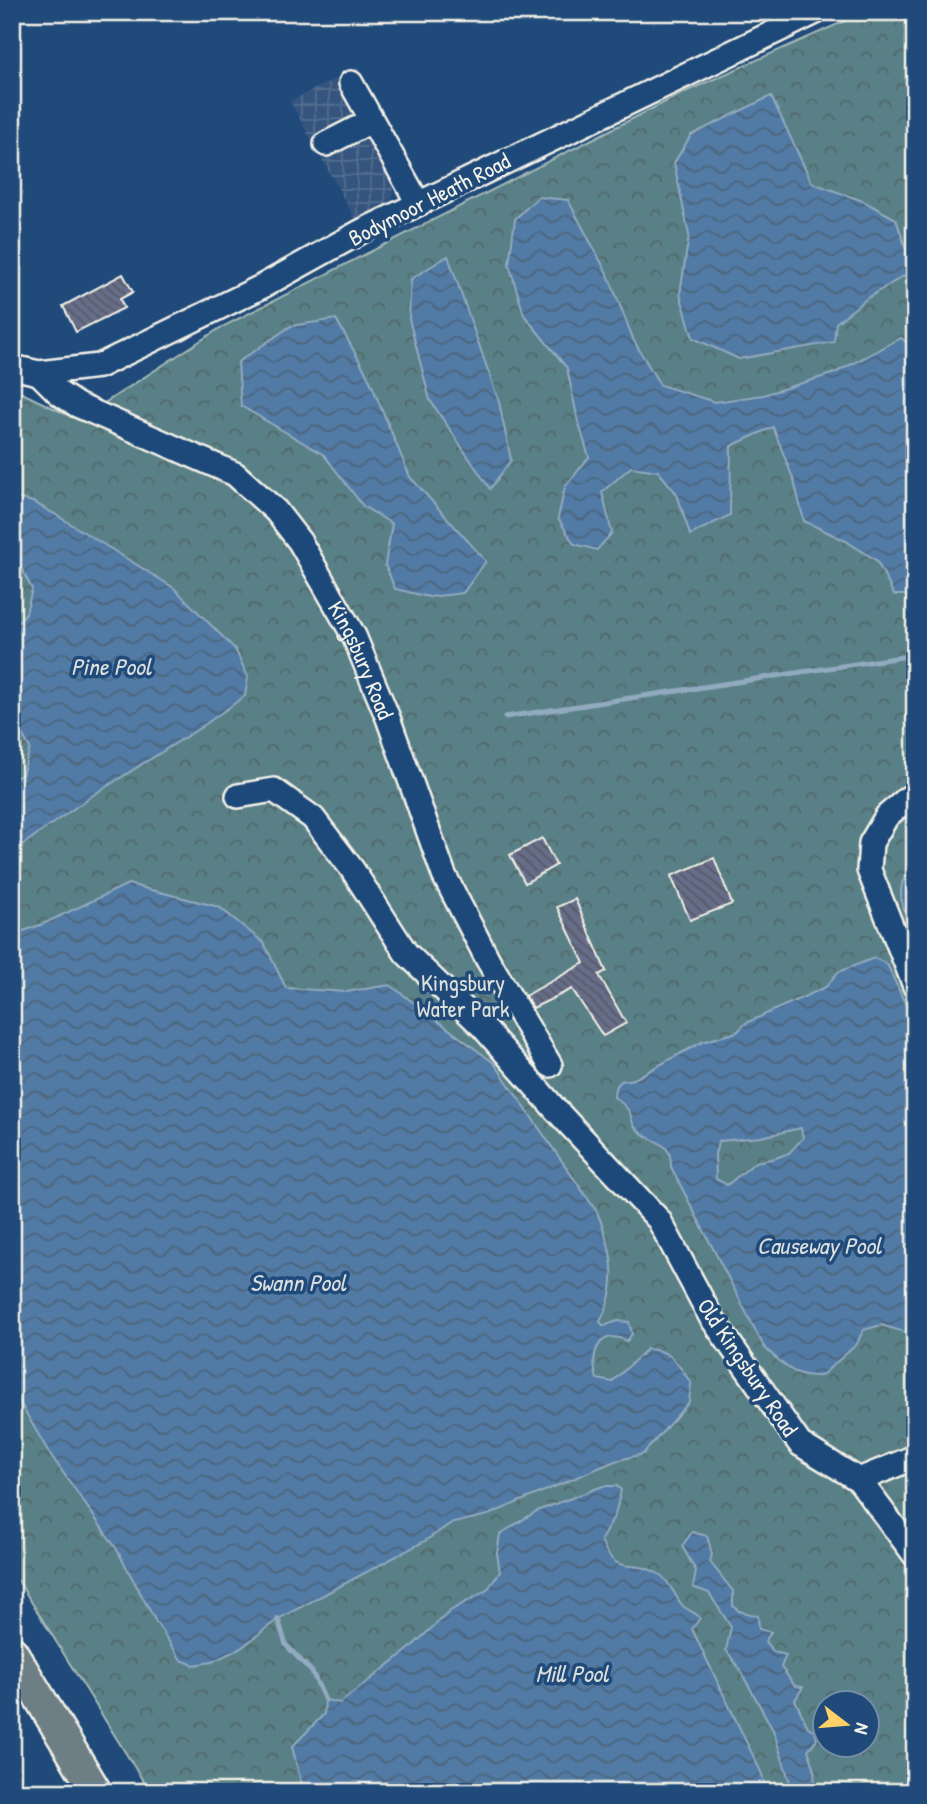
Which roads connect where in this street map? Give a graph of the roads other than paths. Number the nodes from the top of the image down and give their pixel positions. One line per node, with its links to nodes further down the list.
1 (816, 12): 5 (street, Bodymoor Heath Road)
2 (351, 83): 3 (street)
3 (371, 121): 4 (street); 5 (street)
4 (326, 144)
5 (418, 203): 7 (street, Bodymoor Heath Road)
6 (12, 367): 7 (street, Bodymoor Heath Road)
7 (40, 373): 11 (street, Kingsbury Road)
8 (238, 796): 13 (street, Old Kingsbury Road)
9 (915, 797): 10 (street)
10 (915, 986)
11 (550, 1065)
12 (915, 1457): 13 (street)
13 (859, 1480): 14 (street, Old Kingsbury Road)
14 (915, 1555)
15 (12, 1652): 16 (main road)
16 (96, 1792)

